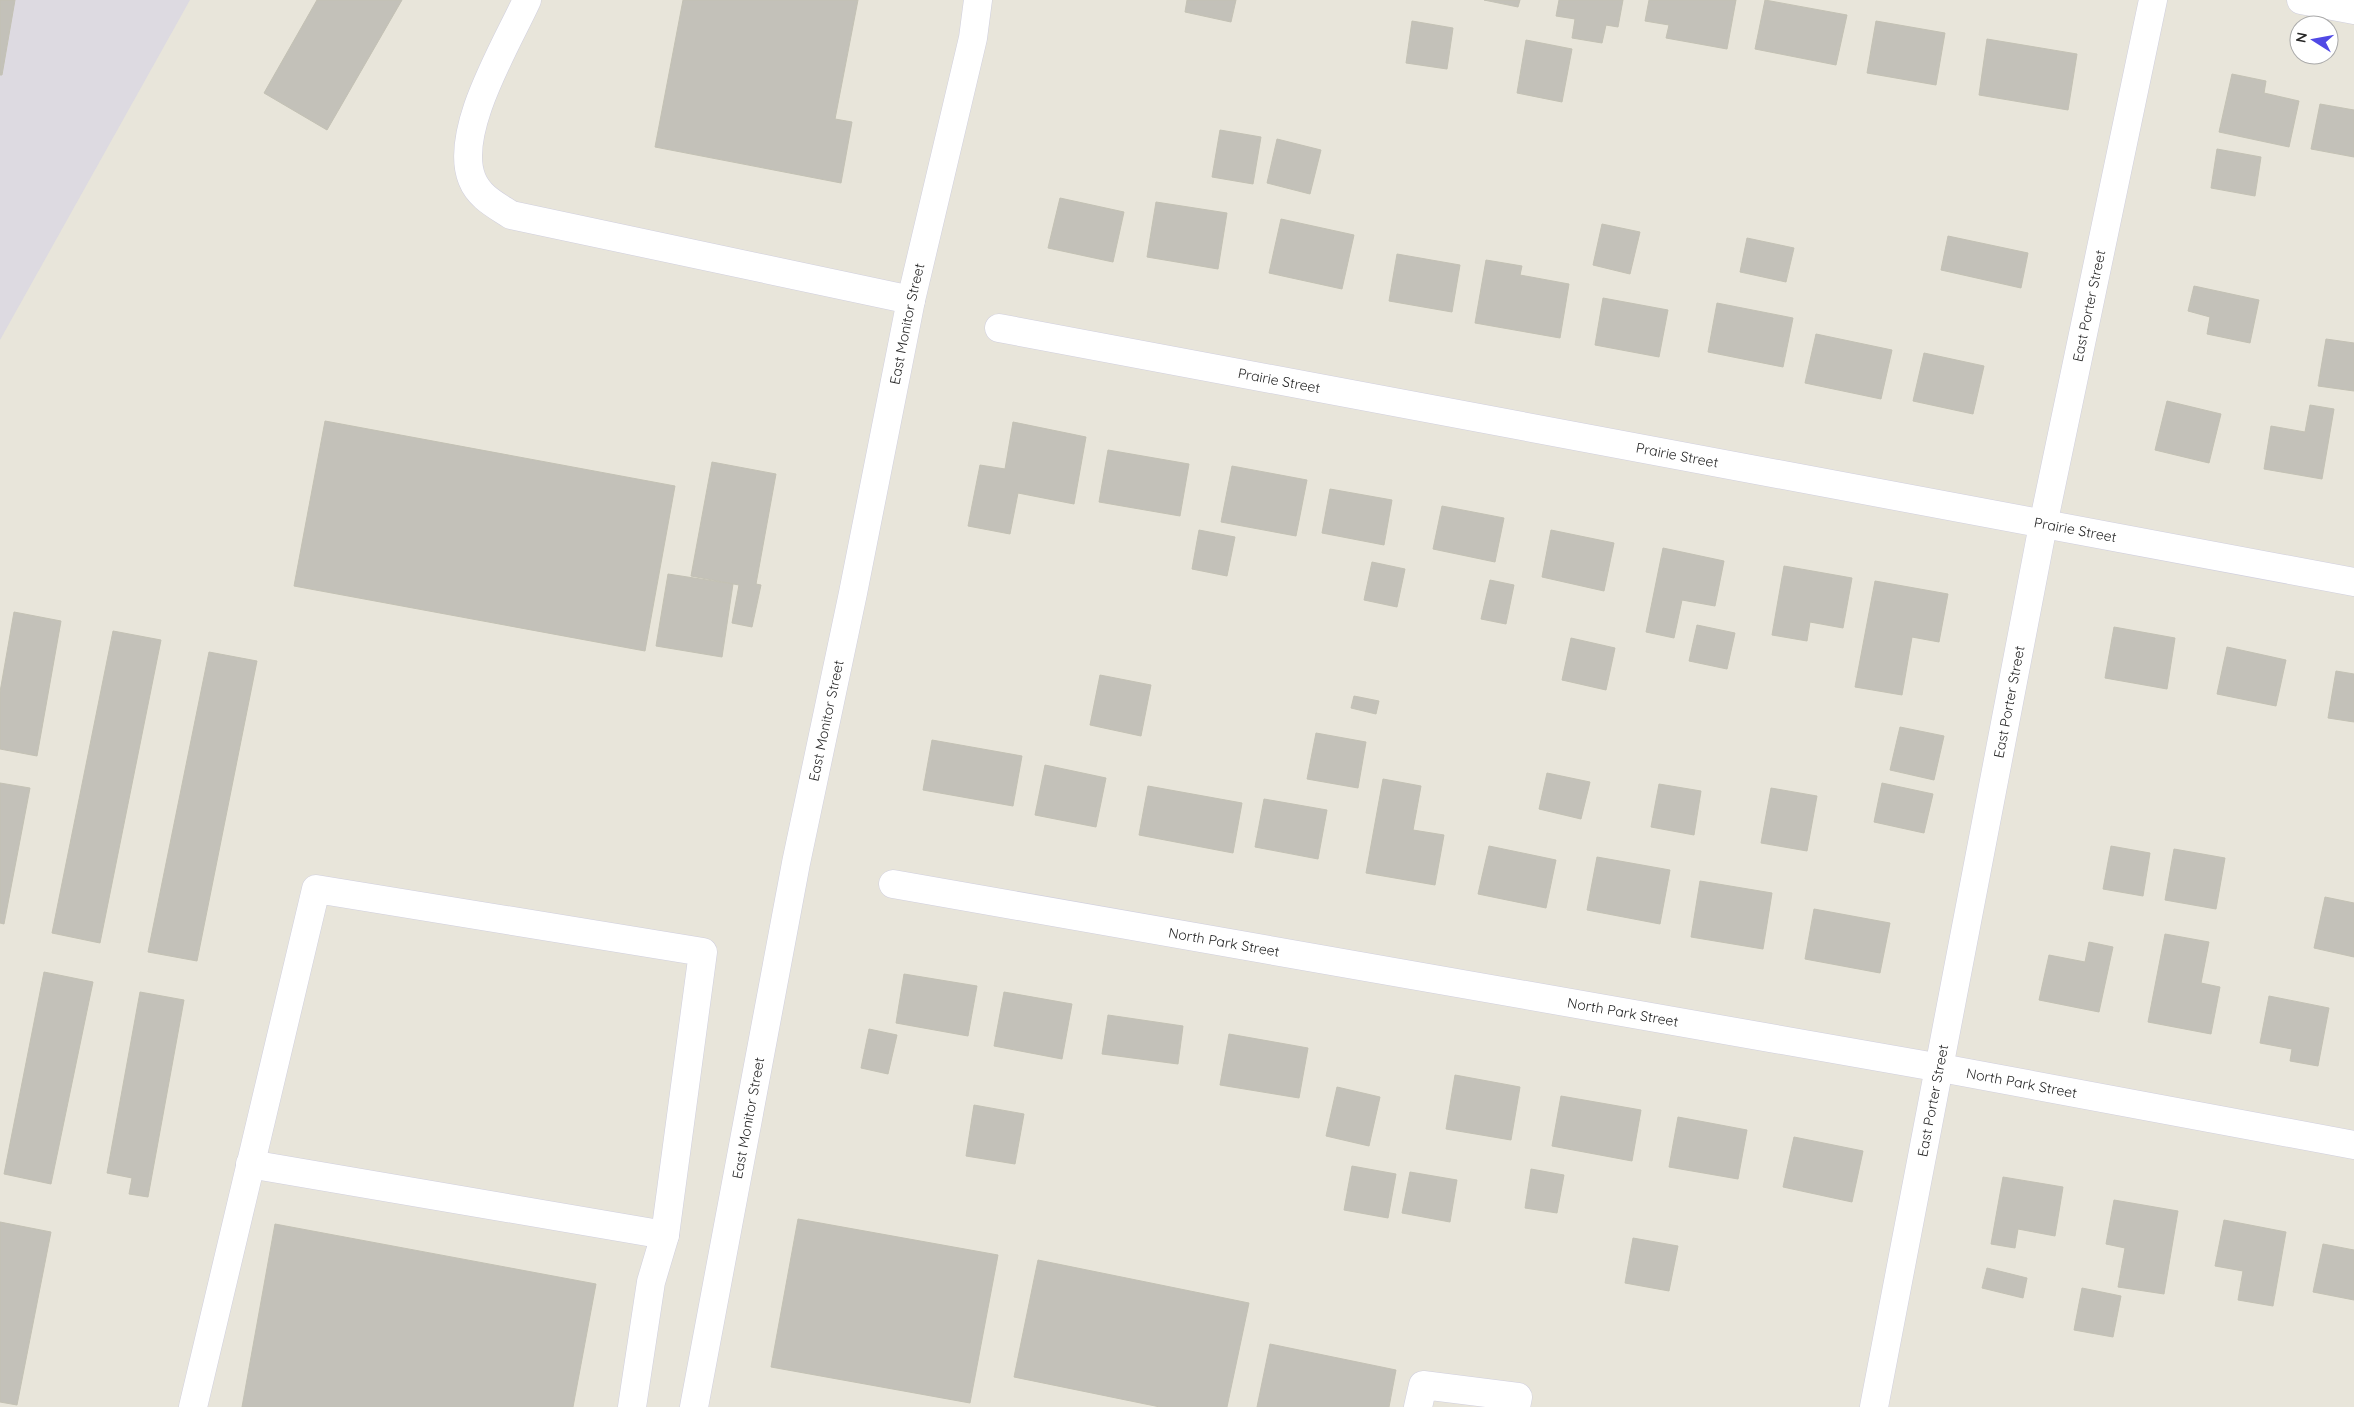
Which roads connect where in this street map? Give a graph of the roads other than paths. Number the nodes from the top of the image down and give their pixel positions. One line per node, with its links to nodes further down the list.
1 (527, 0): 6 (street)
2 (978, 0): 6 (street, East Monitor Street)
3 (2153, 0): 8 (street, East Porter Street)
4 (2301, 0): 5 (street)
5 (2354, 10)
6 (911, 300): 17 (street, East Monitor Street)
7 (999, 328): 8 (street, Prairie Street)
8 (2043, 525): 9 (street, Prairie Street); 11 (street, East Porter Street)
9 (2354, 582)
10 (892, 884): 11 (street, North Park Street)
11 (1941, 1068): 12 (street, North Park Street); 20 (street, East Porter Street)
12 (2354, 1146)
13 (250, 1164): 14 (street); 14 (street); 15 (street)
14 (665, 1235): 16 (street)
15 (193, 1407)
16 (632, 1407)
17 (694, 1407)
18 (1418, 1407): 19 (street)
19 (1516, 1407)
20 (1874, 1407)

